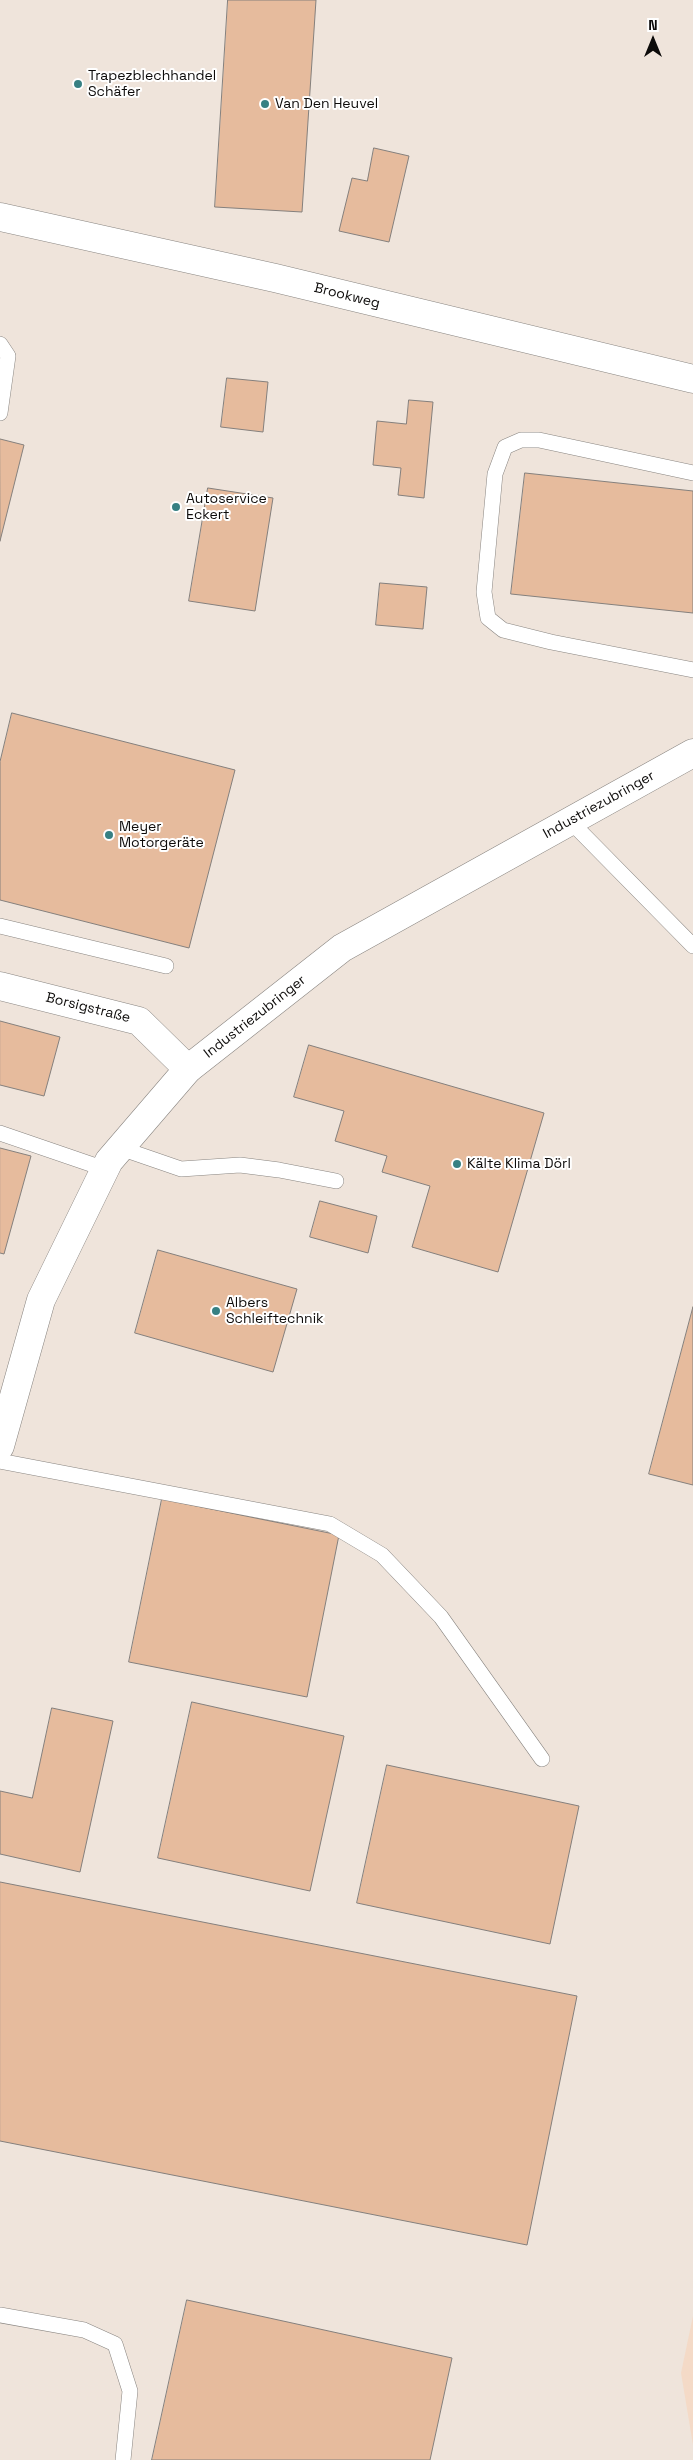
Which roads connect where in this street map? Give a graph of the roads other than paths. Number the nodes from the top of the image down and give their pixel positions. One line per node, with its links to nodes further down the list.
1 (0, 217): 3 (street, Brookweg)
2 (0, 344): 4 (lane)
3 (693, 379)
4 (0, 413)
5 (693, 473): 6 (lane)
6 (693, 670)
7 (693, 753): 8 (street, Industriezubringer)
8 (570, 821): 10 (lane); 13 (street, Industriezubringer)
9 (0, 926): 11 (lane)
10 (693, 946)
11 (166, 966)
12 (0, 986): 13 (street, Borsigstraße)
13 (188, 1069): 15 (street, Industriezubringer)
14 (0, 1133): 15 (lane)
15 (112, 1158): 16 (lane); 17 (street, Industriezubringer)
16 (336, 1181)
17 (0, 1446)
18 (0, 1460): 19 (lane)
19 (542, 1759)
20 (0, 2315): 21 (lane)
21 (123, 2460)

